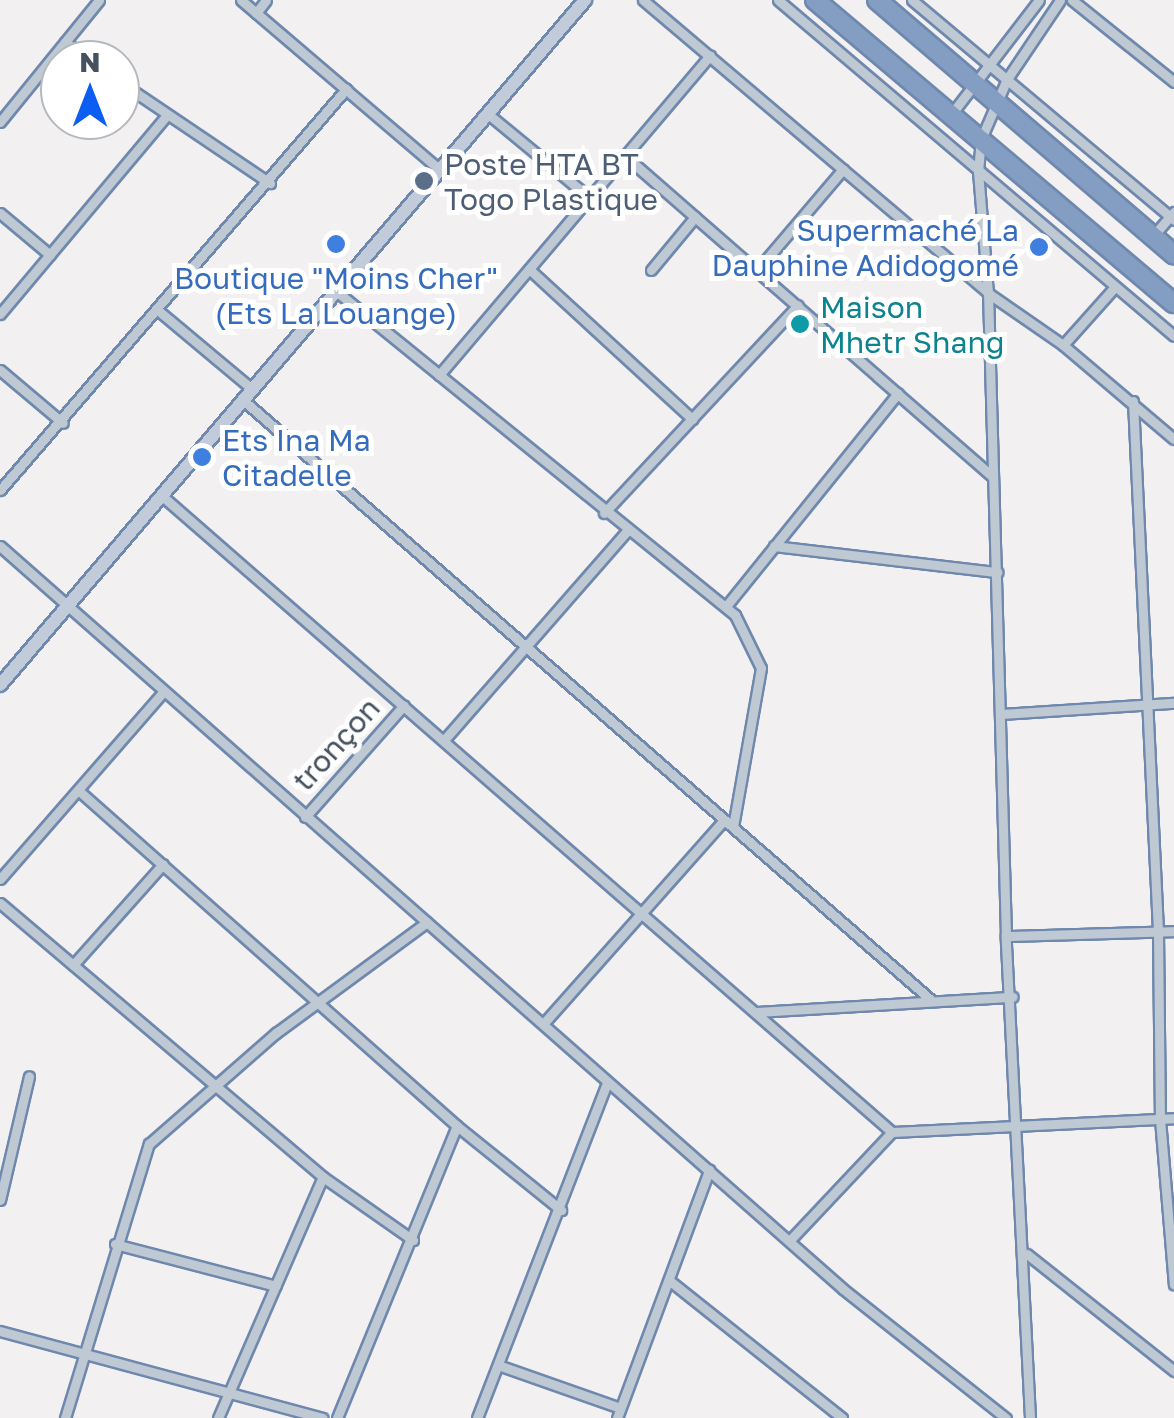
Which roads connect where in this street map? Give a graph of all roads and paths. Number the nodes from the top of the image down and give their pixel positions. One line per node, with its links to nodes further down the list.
1 (98, 0): 14 (street)
2 (241, 0): 13 (street)
3 (266, 0): 13 (street)
4 (586, 0): 25 (street)
5 (643, 0): 15 (street)
6 (778, 0): 32 (street)
7 (815, 0): 24 (highway)
8 (877, 0): 20 (highway)
9 (912, 0): 16 (street)
10 (1039, 0): 16 (street)
11 (1060, 0): 18 (street)
12 (1072, 0): 19 (street)
13 (256, 14): 21 (street)
14 (66, 40)
15 (710, 56): 29 (street); 30 (street)
16 (989, 64): 18 (street); 20 (street)
17 (40, 72): 27 (street)
18 (1007, 79): 23 (street); 36 (street)
19 (1174, 82)
20 (976, 83): 23 (highway); 24 (street)
21 (346, 90): 31 (street); 33 (street)
22 (140, 96): 26 (street)
23 (1001, 104): 28 (street); 38 (highway)
24 (953, 112): 28 (highway)
25 (488, 114): 31 (street); 34 (street)
26 (167, 115): 33 (street); 39 (street)
27 (0, 122)
28 (981, 139): 32 (street); 40 (highway)
29 (625, 156): 34 (street); 37 (street)
30 (843, 169): 42 (street); 46 (street)
31 (440, 170): 45 (street)
32 (978, 172): 44 (street); 46 (street)
33 (270, 183): 49 (street)
34 (590, 198): 41 (street)
35 (0, 212): 39 (street)
36 (1173, 216): 38 (street)
37 (696, 217): 42 (street); 43 (street)
38 (1158, 241): 40 (highway); 40 (highway)
39 (50, 255): 50 (street)
40 (1128, 264): 47 (highway)
41 (529, 269): 54 (street); 58 (street)
42 (758, 269): 48 (street)
43 (652, 270)
44 (1114, 288): 51 (street); 52 (street)
45 (336, 291): 54 (street); 56 (street)
46 (988, 293): 52 (street); 61 (street)
47 (1174, 302)
48 (798, 305): 55 (street); 58 (street)
49 (160, 312): 56 (street); 59 (street)
50 (0, 314)
51 (1174, 336)
52 (1064, 345): 57 (street)
53 (0, 370): 59 (street)
54 (439, 375): 64 (street)
55 (898, 393): 61 (street); 67 (street)
56 (248, 395): 63 (street); 71 (street)
57 (1132, 401): 60 (street); 74 (street)
58 (692, 419): 64 (street)
59 (62, 423): 62 (street)
60 (1174, 439)
61 (991, 474): 68 (street)
62 (0, 490)
63 (161, 496): 70 (street); 76 (street)
64 (604, 513): 65 (street)
65 (627, 532): 69 (street); 71 (street)
66 (0, 546): 70 (street)
67 (774, 546): 68 (street); 69 (street)
68 (997, 572): 77 (street)
69 (728, 606): 81 (street)
70 (66, 607): 72 (street); 73 (street)
71 (528, 648): 78 (street); 81 (street)
72 (0, 685)
73 (162, 692): 79 (street); 80 (street)
74 (1146, 703): 75 (street); 77 (street); 88 (street)
75 (1174, 703)
76 (404, 705): 78 (street); 80 (street, tronçon)
77 (1002, 714): 89 (street)
78 (444, 740): 85 (street)
79 (78, 790): 82 (street); 83 (street)
80 (305, 817): 86 (street)
81 (729, 824): 85 (street); 92 (street)
82 (162, 864): 90 (street); 93 (street)
83 (0, 879)
84 (0, 903): 90 (street)
85 (641, 912): 94 (street); 95 (street)
86 (427, 922): 93 (street); 95 (street)
87 (1174, 931): 88 (street)
88 (1158, 932): 89 (street); 100 (street)
89 (1006, 936): 91 (street)
90 (73, 965): 98 (street)
91 (1013, 997): 92 (street); 101 (street)
92 (930, 999): 94 (street)
93 (317, 1002): 98 (street); 102 (street)
94 (757, 1012): 103 (street)
95 (543, 1024): 97 (street)
96 (30, 1076): 106 (street)
97 (608, 1082): 104 (street); 107 (street)
98 (216, 1086): 105 (street); 110 (street)
99 (1174, 1118): 100 (street)
100 (1160, 1119): 101 (street); 113 (street)
101 (1016, 1123): 103 (street); 111 (street)
102 (457, 1126): 107 (street); 109 (street)
103 (892, 1132): 108 (street)
104 (709, 1170): 108 (street); 112 (street)
105 (323, 1177): 109 (street); 114 (street)
106 (0, 1200)
107 (561, 1210): 117 (street)
108 (791, 1239): 129 (street)
109 (413, 1240): 125 (street)
110 (115, 1244): 114 (street); 116 (street)
111 (1026, 1254): 118 (street); 130 (street)
112 (670, 1281): 120 (street); 121 (street)
113 (1174, 1284)
114 (276, 1286): 119 (street)
115 (0, 1331): 116 (street)
116 (82, 1353): 119 (street); 122 (street)
117 (498, 1365): 121 (street); 126 (street)
118 (1174, 1371)
119 (230, 1393): 123 (street); 124 (street)
120 (828, 1406): 127 (street); 128 (street)
121 (619, 1413)
122 (65, 1418)
123 (218, 1418)
124 (322, 1418)
125 (338, 1418)
126 (476, 1418)
127 (820, 1418)
128 (842, 1418)
129 (1006, 1418)
130 (1030, 1418)

